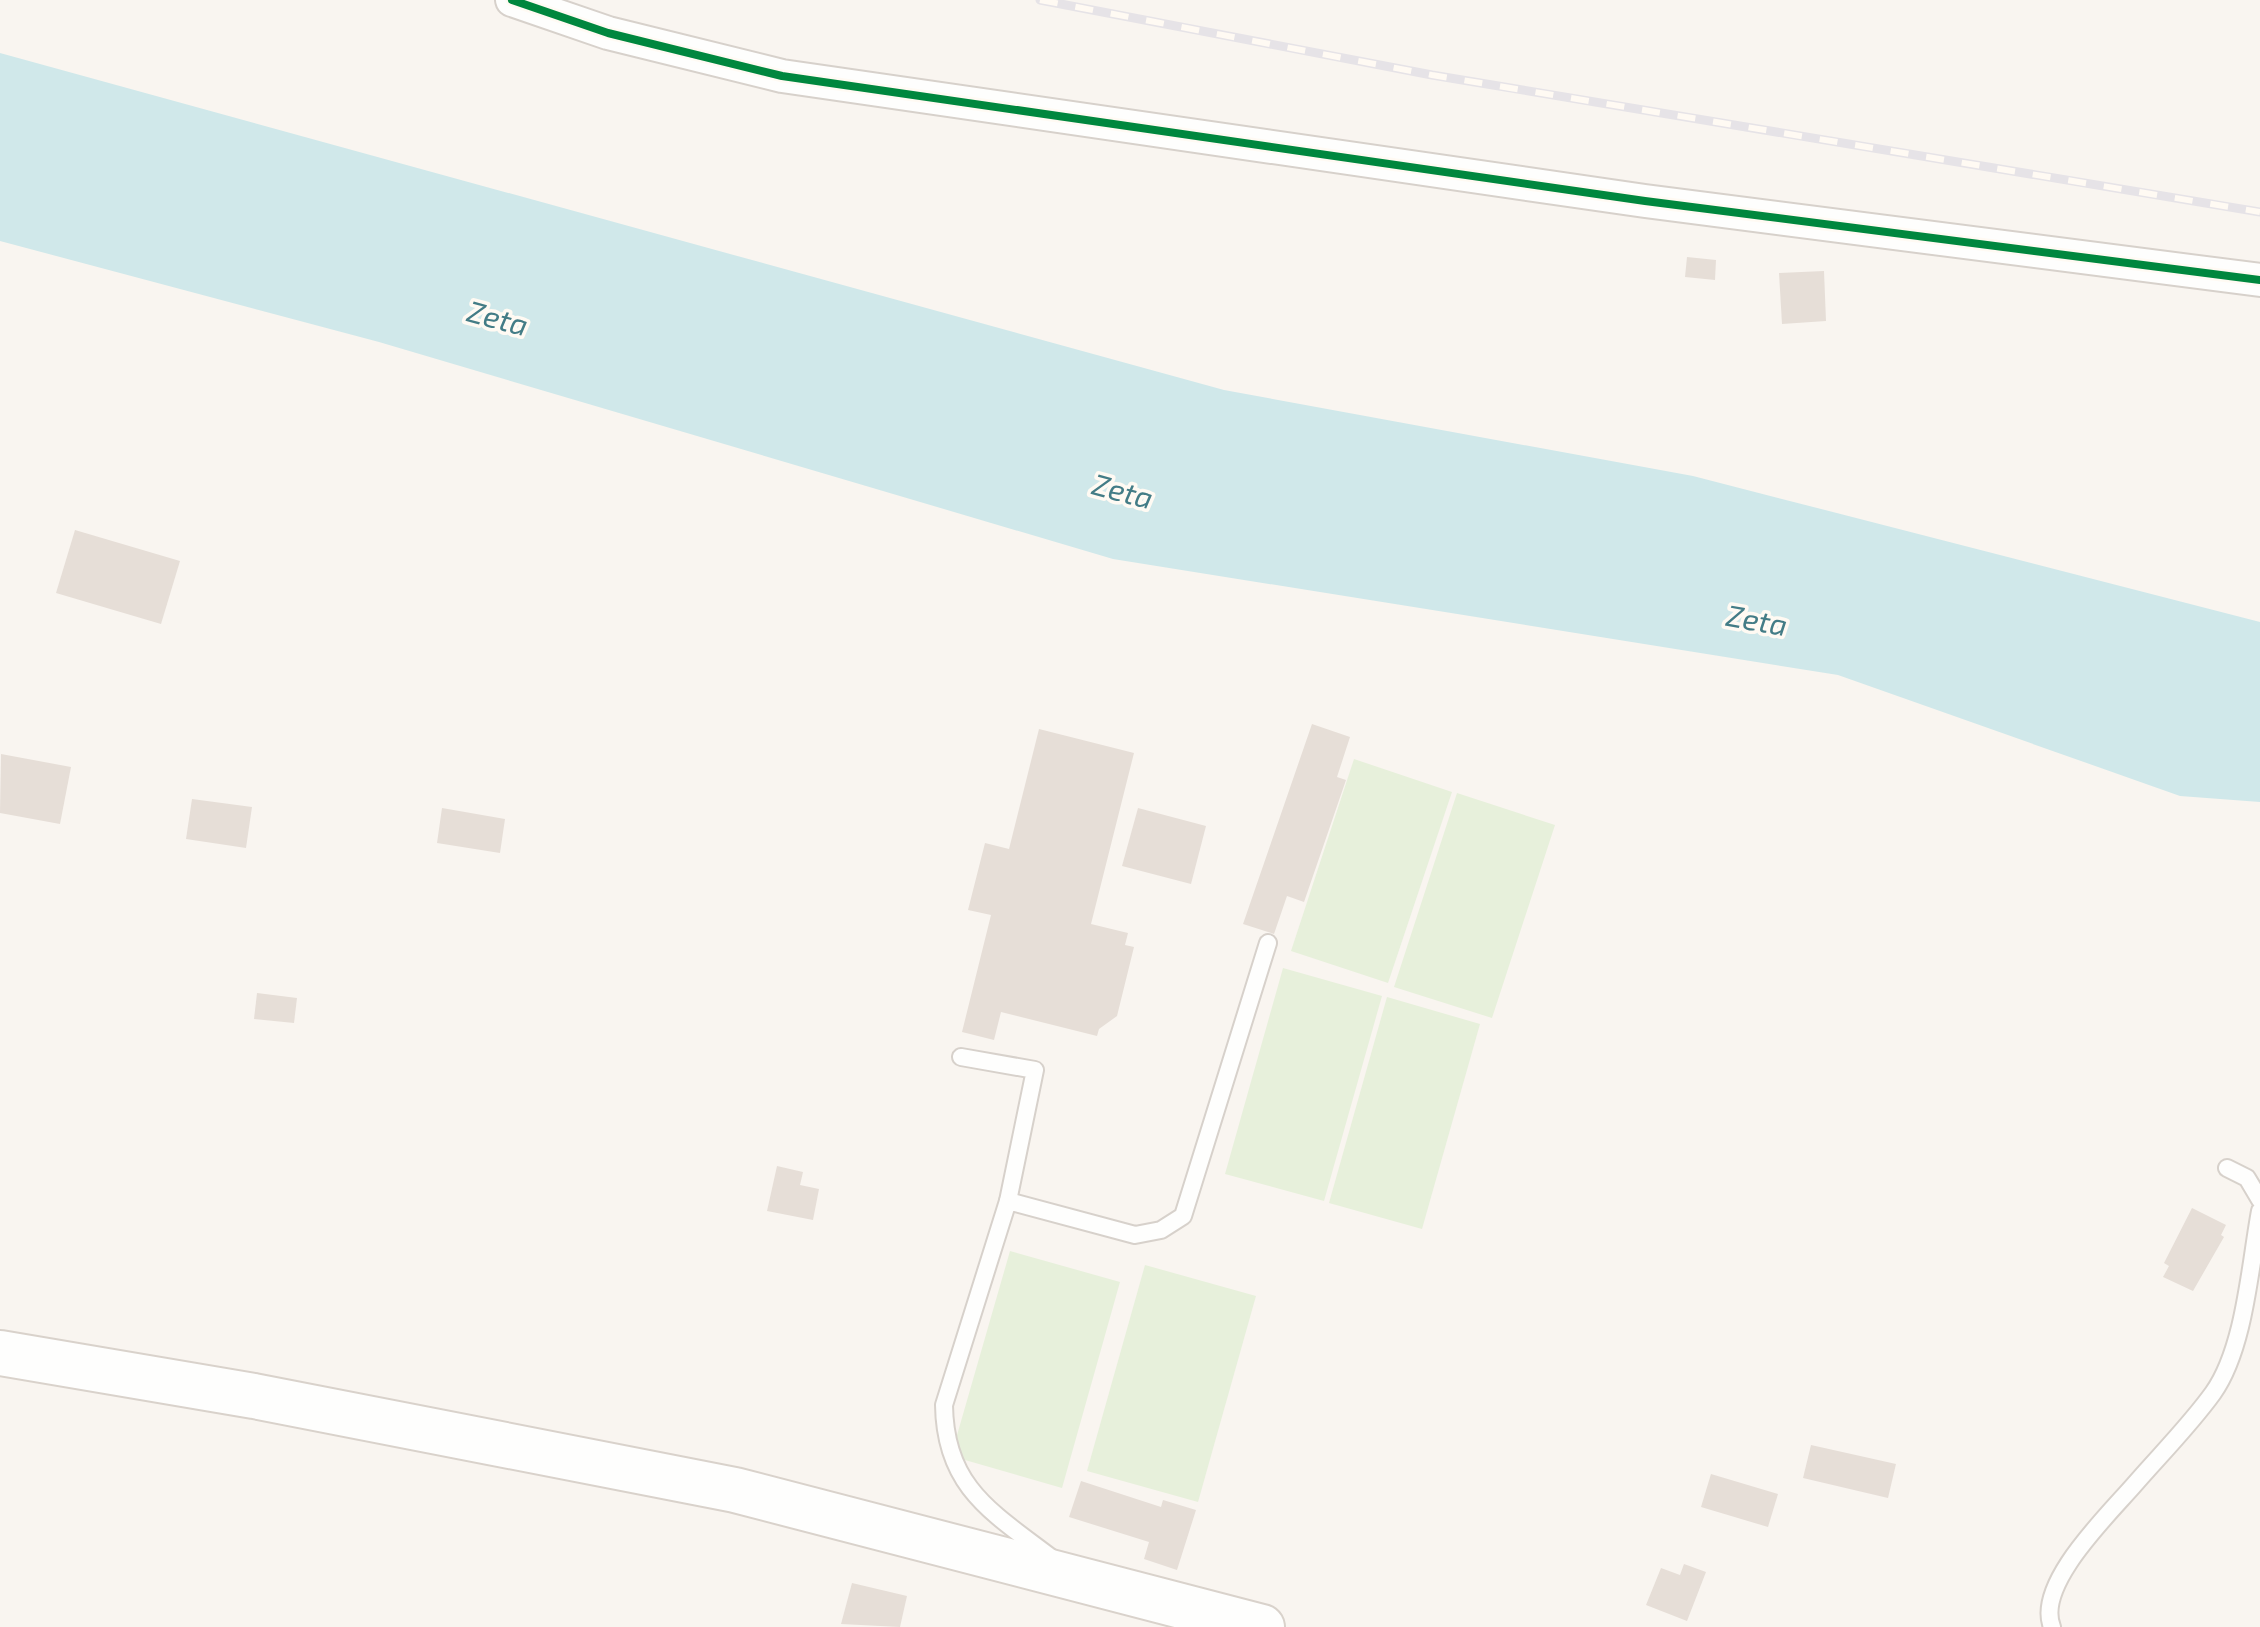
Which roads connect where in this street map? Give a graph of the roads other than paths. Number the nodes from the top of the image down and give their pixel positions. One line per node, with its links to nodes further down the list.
1 (512, 0): 2 (street)
2 (2260, 280)
3 (1268, 943): 7 (lane)
4 (961, 1057): 7 (lane)
5 (2227, 1168): 6 (lane)
6 (2260, 1200)
7 (1008, 1201): 10 (lane)
8 (2260, 1211): 12 (lane)
9 (0, 1353): 10 (main road)
10 (1082, 1581): 11 (main road)
11 (1262, 1627)
12 (2052, 1627)

